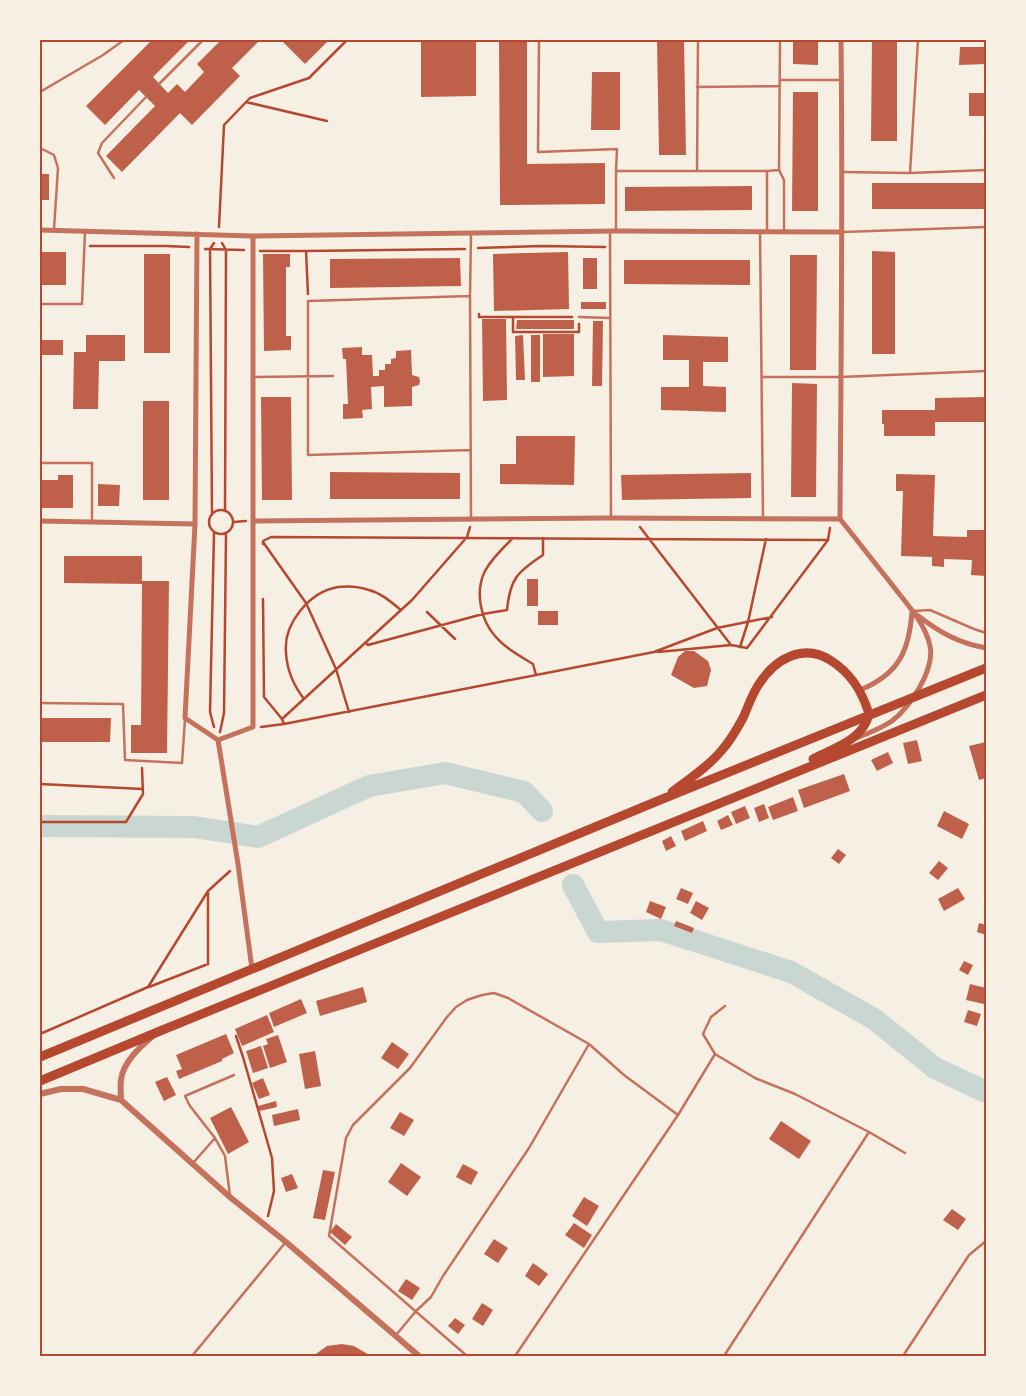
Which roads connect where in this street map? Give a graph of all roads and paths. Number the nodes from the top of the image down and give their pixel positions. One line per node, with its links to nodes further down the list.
1 (124, 40): 14 (lane)
2 (203, 40): 11 (lane)
3 (347, 40): 16 (path)
4 (539, 40): 22 (lane)
5 (698, 40): 13 (lane)
6 (780, 40): 9 (lane)
7 (841, 40): 10 (street)
8 (918, 40): 25 (lane)
9 (780, 80): 10 (lane); 12 (lane)
10 (841, 80): 24 (street)
11 (159, 84)
12 (780, 86): 13 (lane); 20 (lane)
13 (697, 87): 23 (lane)
14 (40, 92)
15 (146, 97): 26 (lane)
16 (246, 102): 17 (path); 39 (path)
17 (327, 121)
18 (40, 148): 29 (lane)
19 (767, 170): 20 (lane); 23 (lane); 33 (lane)
20 (779, 170): 34 (lane)
21 (986, 170): 25 (lane)
22 (616, 171): 23 (lane); 31 (lane)
23 (697, 171)
24 (843, 172): 25 (lane); 35 (street)
25 (910, 173)
26 (114, 178)
27 (986, 227): 35 (lane)
28 (40, 230): 29 (street)
29 (54, 230): 30 (street)
30 (85, 231): 38 (street); 46 (lane)
31 (613, 231): 32 (street); 37 (street); 41 (lane)
32 (760, 232): 33 (street); 56 (lane)
33 (767, 232): 34 (street)
34 (784, 232): 35 (street)
35 (841, 232): 57 (street)
36 (471, 233): 37 (street); 40 (street); 43 (lane)
37 (478, 233): 42 (path)
38 (197, 234): 39 (street); 72 (street)
39 (218, 236): 40 (street); 60 (path); 61 (path)
40 (253, 236): 55 (street)
41 (610, 247): 42 (path); 50 (lane)
42 (478, 248): 43 (path)
43 (471, 249): 44 (lane); 45 (path)
44 (470, 296): 45 (lane); 58 (lane)
45 (308, 300): 53 (lane)
46 (40, 304)
47 (479, 308): 48 (path)
48 (513, 317): 49 (path); 51 (path)
49 (579, 317): 50 (lane)
50 (610, 318): 62 (lane)
51 (579, 332)
52 (986, 372): 57 (lane)
53 (308, 376): 54 (lane); 55 (lane); 58 (lane)
54 (333, 376)
55 (253, 377): 67 (street)
56 (762, 377): 57 (lane); 63 (lane)
57 (841, 377): 66 (street)
58 (471, 450): 68 (lane)
59 (40, 463): 70 (lane)
60 (225, 511): 61 (path); 71 (path)
61 (212, 514): 73 (path)
62 (611, 518): 64 (street); 68 (street)
63 (763, 518): 64 (street); 65 (street)
64 (634, 519): 79 (path)
65 (832, 519): 66 (street); 80 (path)
66 (840, 519): 86 (street)
67 (253, 520): 68 (street); 71 (path); 113 (street)
68 (471, 520): 75 (path)
69 (40, 521): 70 (street)
70 (92, 522): 72 (street)
71 (233, 522): 74 (path)
72 (195, 524): 110 (street)
73 (214, 533): 74 (path); 114 (path)
74 (226, 534): 114 (path)
75 (467, 537): 76 (path); 81 (path); 85 (path)
76 (513, 538): 77 (path); 88 (path)
77 (543, 538): 79 (path); 88 (path)
78 (766, 539): 79 (path); 80 (path); 90 (path)
79 (649, 540): 92 (path)
80 (828, 540): 89 (path)
81 (263, 541): 82 (path); 84 (path)
82 (263, 551)
83 (263, 590): 111 (path)
84 (306, 603): 85 (path); 101 (path); 106 (path)
85 (401, 610): 95 (path)
86 (912, 611): 93 (lane); 98 (street); 103 (street); 104 (street)
87 (427, 612): 91 (path)
88 (483, 614): 91 (path); 102 (path)
89 (772, 617): 90 (path); 97 (path)
90 (748, 622): 92 (path); 97 (path)
91 (441, 626): 94 (path); 95 (path)
92 (717, 628): 96 (path); 99 (path)
93 (986, 633)
94 (455, 639)
95 (366, 643): 101 (path)
96 (730, 645): 97 (path); 99 (path)
97 (740, 647)
98 (986, 648)
99 (654, 652): 102 (path)
100 (986, 668): 104 (main road)
101 (336, 669): 106 (path); 108 (path)
102 (536, 675): 108 (path)
103 (860, 690): 109 (main road); 120 (main road)
104 (915, 695): 109 (main road); 115 (street)
105 (986, 695): 118 (main road)
106 (304, 699): 111 (path)
107 (40, 703): 116 (lane)
108 (348, 712): 112 (path)
109 (869, 714): 115 (main road); 120 (main road)
110 (186, 718): 114 (street); 116 (lane)
111 (282, 719): 112 (path)
112 (284, 724): 113 (path)
113 (253, 727): 114 (street)
114 (218, 740): 122 (street)
115 (844, 743): 118 (main road)
116 (141, 761): 119 (path)
117 (40, 784): 119 (path)
118 (755, 788): 127 (main road)
119 (144, 789): 121 (path)
120 (660, 800): 124 (main road)
121 (40, 822)
122 (238, 864): 123 (path); 124 (street)
123 (208, 891): 125 (path); 125 (path)
124 (252, 969): 132 (main road)
125 (148, 987): 128 (path)
126 (725, 1006): 131 (lane)
127 (160, 1031): 134 (main road); 136 (street)
128 (40, 1034)
129 (236, 1036): 143 (path)
130 (589, 1044): 137 (lane); 146 (lane); 146 (lane)
131 (715, 1054): 137 (lane); 138 (lane)
132 (40, 1057)
133 (234, 1075): 139 (lane)
134 (40, 1082)
135 (40, 1094): 136 (street)
136 (121, 1100): 141 (street)
137 (678, 1115): 151 (lane)
138 (870, 1132): 140 (lane); 152 (lane)
139 (215, 1138): 141 (lane); 142 (lane)
140 (905, 1153)
141 (193, 1163): 142 (street)
142 (231, 1198): 143 (street)
143 (265, 1225): 145 (street)
144 (986, 1241): 153 (lane)
145 (286, 1242): 147 (street); 148 (lane)
146 (416, 1311): 147 (lane); 150 (lane)
147 (395, 1336): 149 (street)
148 (192, 1356)
149 (419, 1356)
150 (467, 1356)
151 (515, 1356)
152 (724, 1356)
153 (903, 1356)

